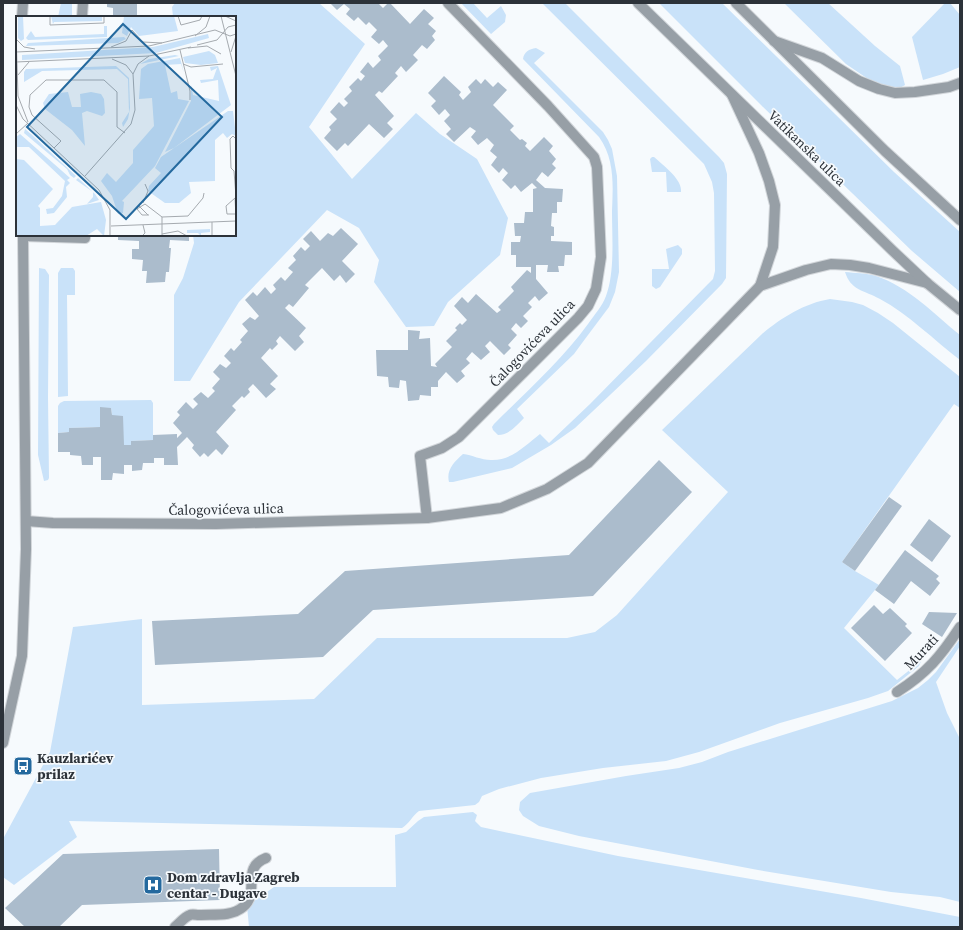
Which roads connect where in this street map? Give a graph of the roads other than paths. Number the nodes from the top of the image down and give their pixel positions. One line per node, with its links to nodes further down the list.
1 (23, 3): 6 (street)
2 (83, 3): 7 (street)
3 (448, 3): 17 (street, Čalogovićeva ulica)
4 (638, 3): 10 (street, Vatikanska ulica)
5 (736, 3): 8 (street)
6 (22, 16)
7 (82, 16)
8 (774, 40): 9 (street); 11 (street)
9 (960, 83)
10 (732, 95): 14 (street, Vatikanska ulica); 15 (street, Čalogovićeva ulica)
11 (960, 220)
12 (23, 236): 13 (street); 18 (street)
13 (85, 236)
14 (927, 283): 15 (street, Čalogovićeva ulica); 16 (street, Vatikanska ulica)
15 (760, 286): 17 (street, Čalogovićeva ulica)
16 (960, 310)
17 (427, 518): 18 (street, Čalogovićeva ulica)
18 (26, 521): 21 (street)
19 (960, 627): 20 (street, Murati)
20 (897, 692)
21 (3, 743)
22 (266, 858): 23 (street)
23 (175, 927)

